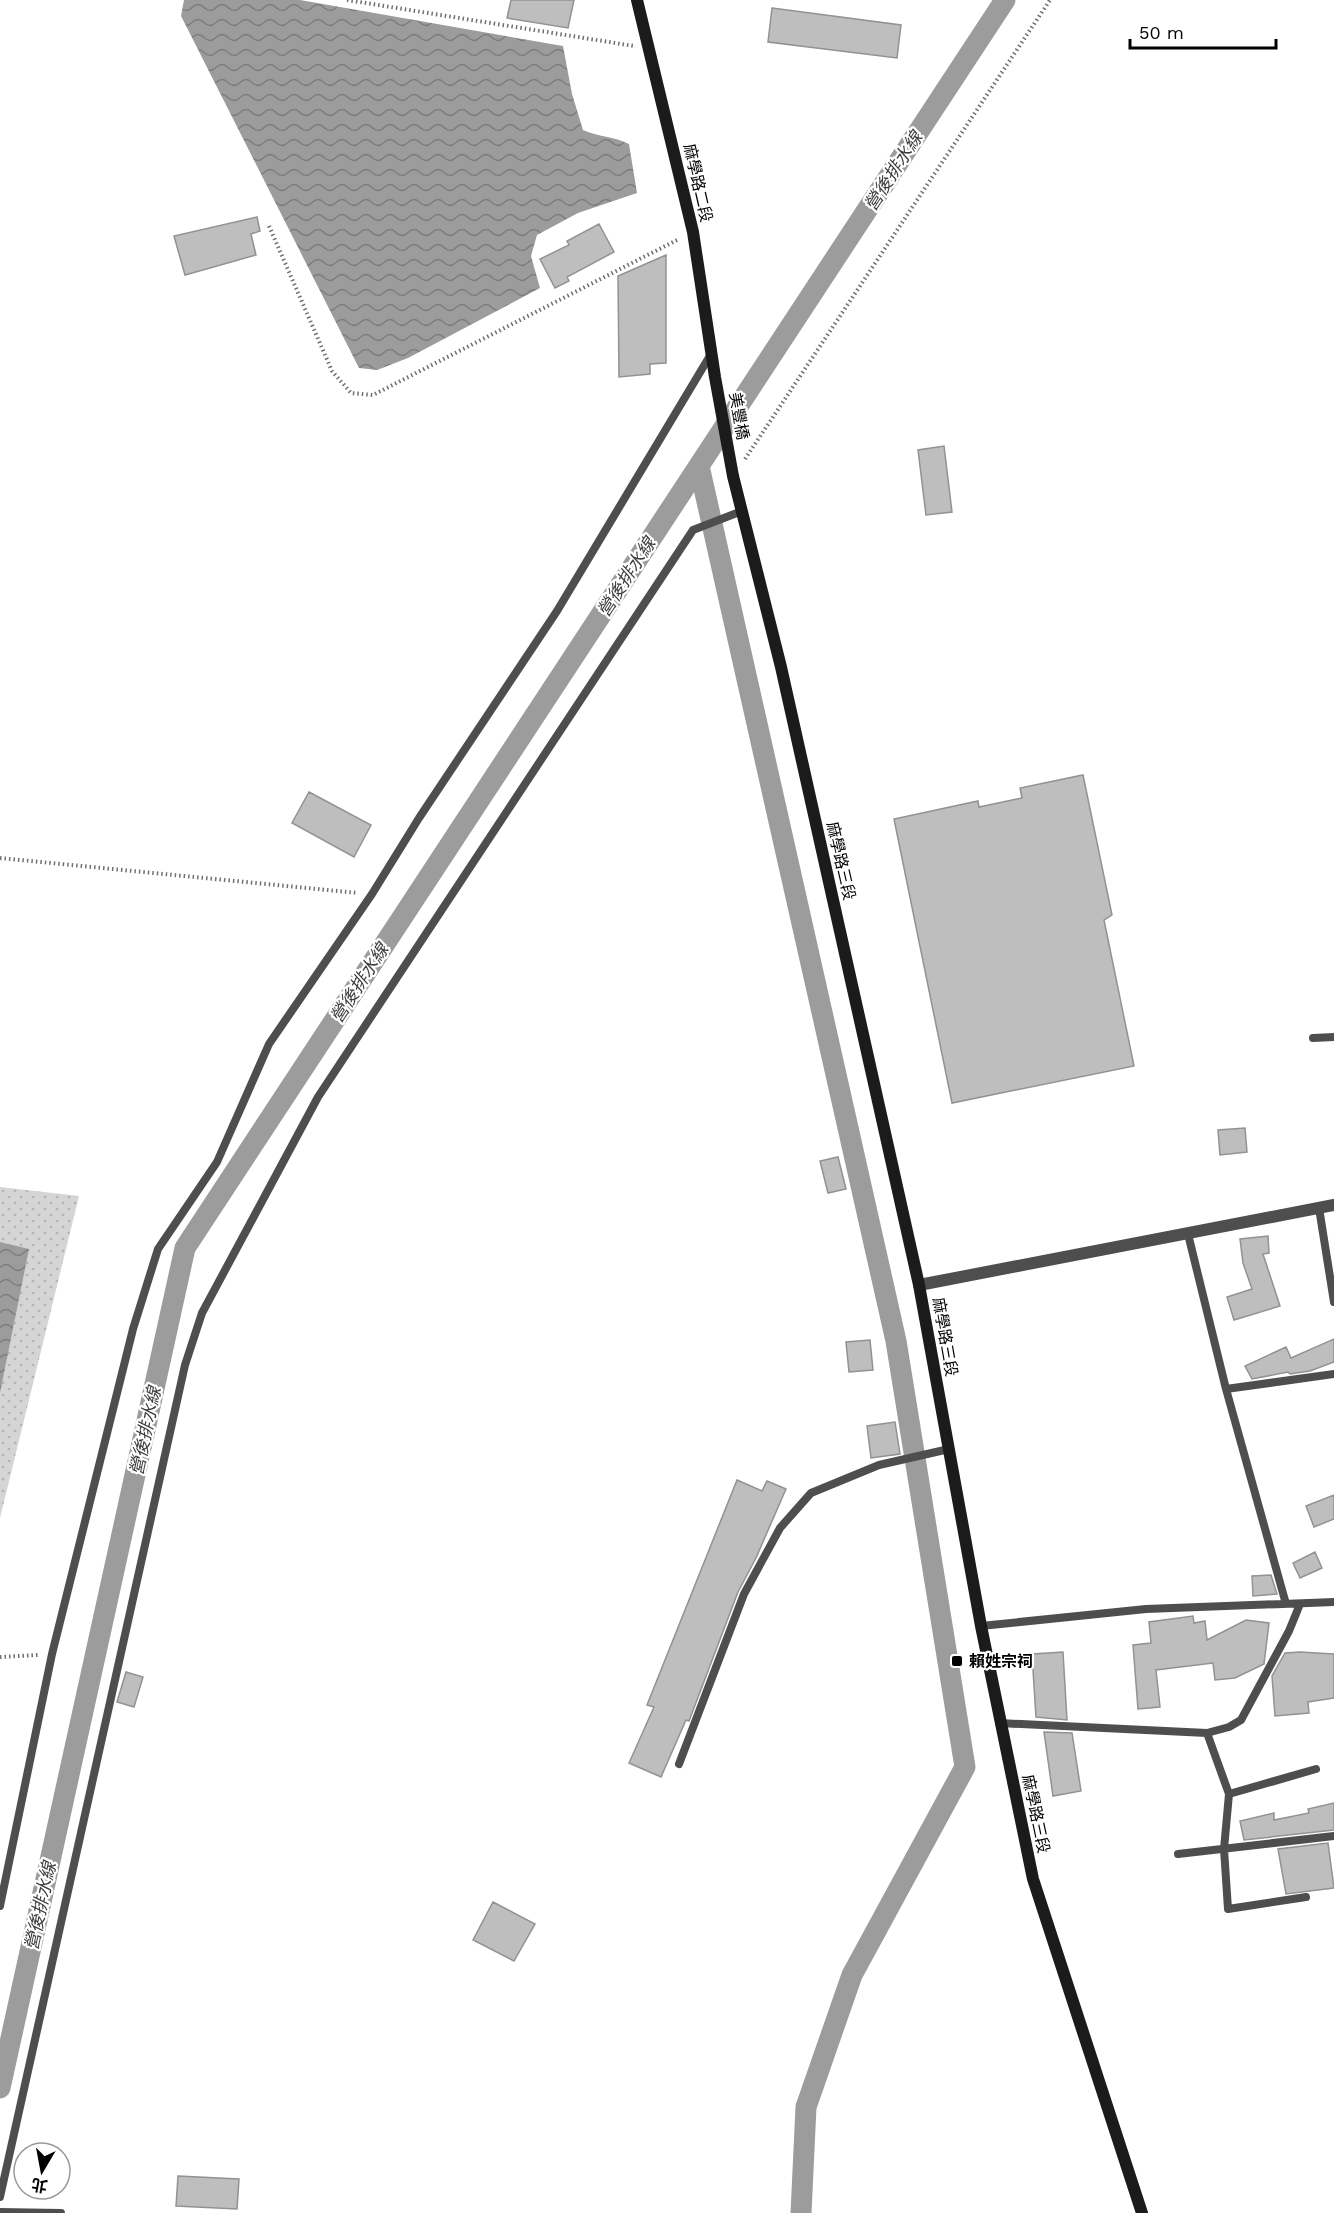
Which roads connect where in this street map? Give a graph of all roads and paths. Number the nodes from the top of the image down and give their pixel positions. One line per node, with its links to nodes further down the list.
1 (347, 0): 4 (path)
2 (637, 0): 4 (main road, 麻學路二段)
3 (1050, 0): 10 (path)
4 (650, 48): 6 (main road, 麻學路二段)
5 (269, 226): 6 (path)
6 (693, 232): 7 (main road, 麻學路二段)
7 (711, 354): 8 (main road, 麻學路二段); 13 (lane)
8 (715, 377): 9 (main road, 美豐橋)
9 (730, 461): 10 (main road, 麻學路三段)
10 (733, 476): 11 (main road, 麻學路三段)
11 (742, 511): 19 (main road, 麻學路三段); 40 (lane)
12 (0, 858): 13 (path)
13 (372, 894): 28 (lane)
14 (1334, 1037): 15 (lane)
15 (1313, 1038)
16 (1334, 1205): 17 (street)
17 (1318, 1208): 18 (street); 20 (lane)
18 (1188, 1234): 19 (street); 22 (lane)
19 (919, 1285): 23 (main road, 麻學路三段)
20 (1334, 1302)
21 (1334, 1374): 22 (lane)
22 (1226, 1389): 25 (lane)
23 (949, 1449): 27 (main road, 麻學路三段); 32 (lane)
24 (1334, 1602): 26 (lane)
25 (1286, 1604): 26 (lane); 27 (lane)
26 (1300, 1604): 31 (lane)
27 (981, 1626): 30 (main road, 麻學路三段)
28 (52, 1654): 29 (path); 39 (lane)
29 (0, 1657)
30 (999, 1723): 31 (lane); 43 (main road, 麻學路三段)
31 (1207, 1733): 34 (lane)
32 (679, 1764)
33 (1316, 1769): 34 (lane)
34 (1229, 1794): 36 (lane)
35 (1334, 1836): 36 (lane)
36 (1224, 1849): 37 (lane); 38 (lane)
37 (1178, 1854)
38 (1306, 1897)
39 (0, 1906)
40 (0, 2197)
41 (0, 2212): 42 (lane)
42 (61, 2213)
43 (1142, 2213)

